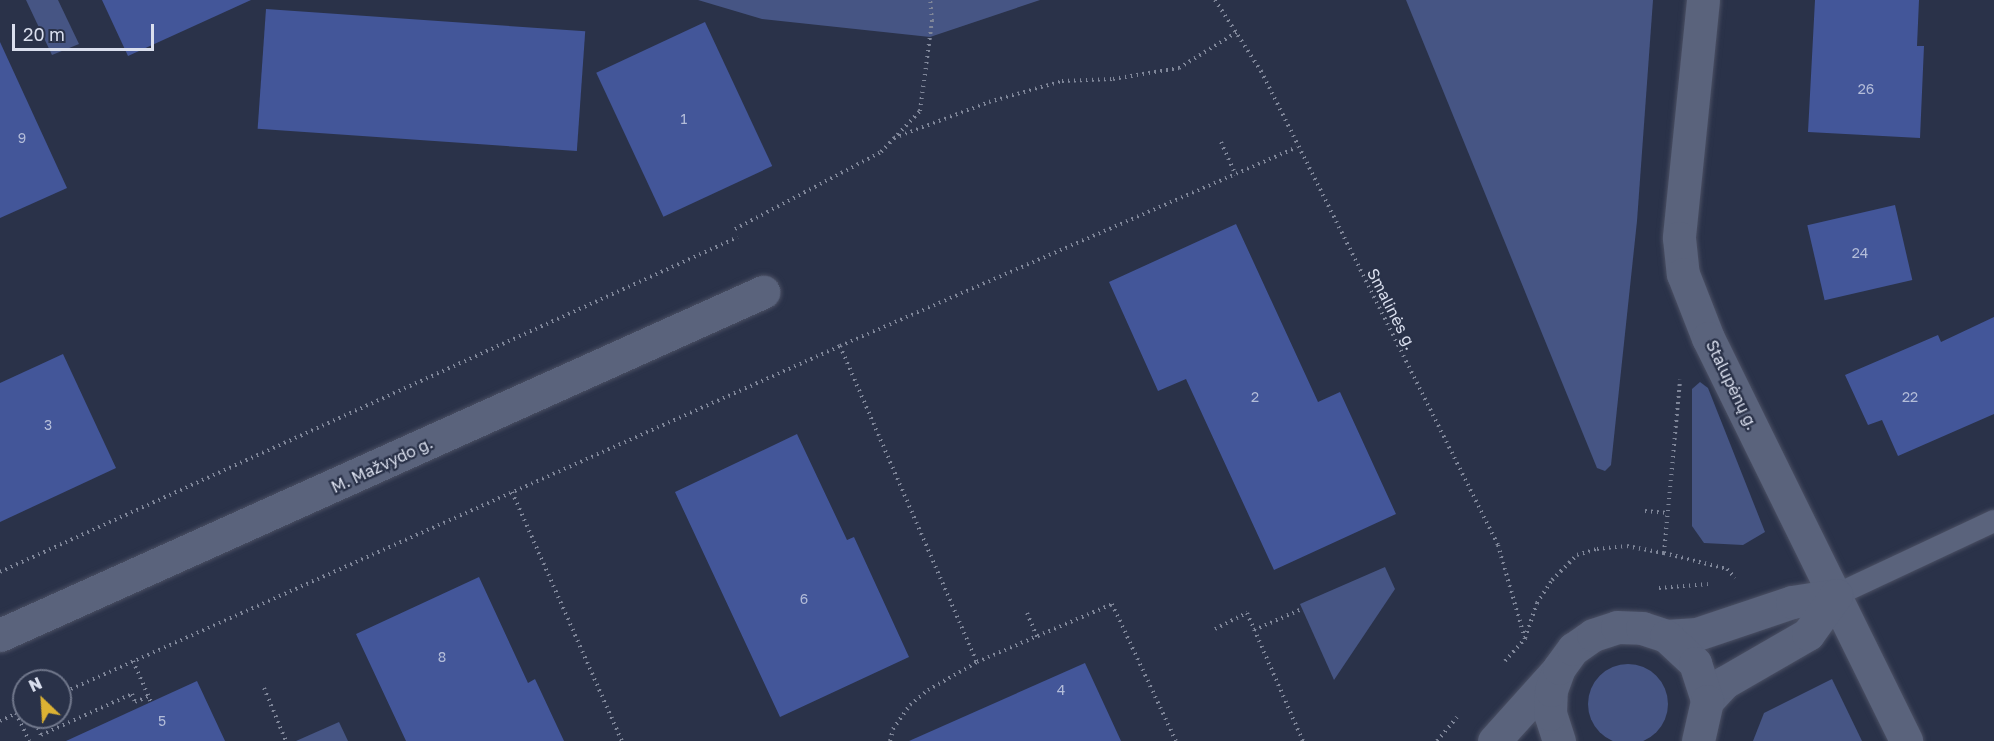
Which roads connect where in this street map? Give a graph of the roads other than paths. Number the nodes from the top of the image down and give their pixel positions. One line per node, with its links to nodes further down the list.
1 (1703, 0): 4 (street, Stalupėnų g.)
2 (763, 292): 5 (street, M. Mažvydo g.)
3 (1994, 521): 4 (lane)
4 (1836, 595): 6 (street); 8 (street); 12 (street, Stalupėnų g.)
5 (0, 635)
6 (1666, 636): 7 (street); 8 (street)
7 (1559, 668): 9 (street); 10 (street)
8 (1707, 701): 11 (street)
9 (1494, 741)
10 (1558, 741)
11 (1698, 741)
12 (1906, 741)

